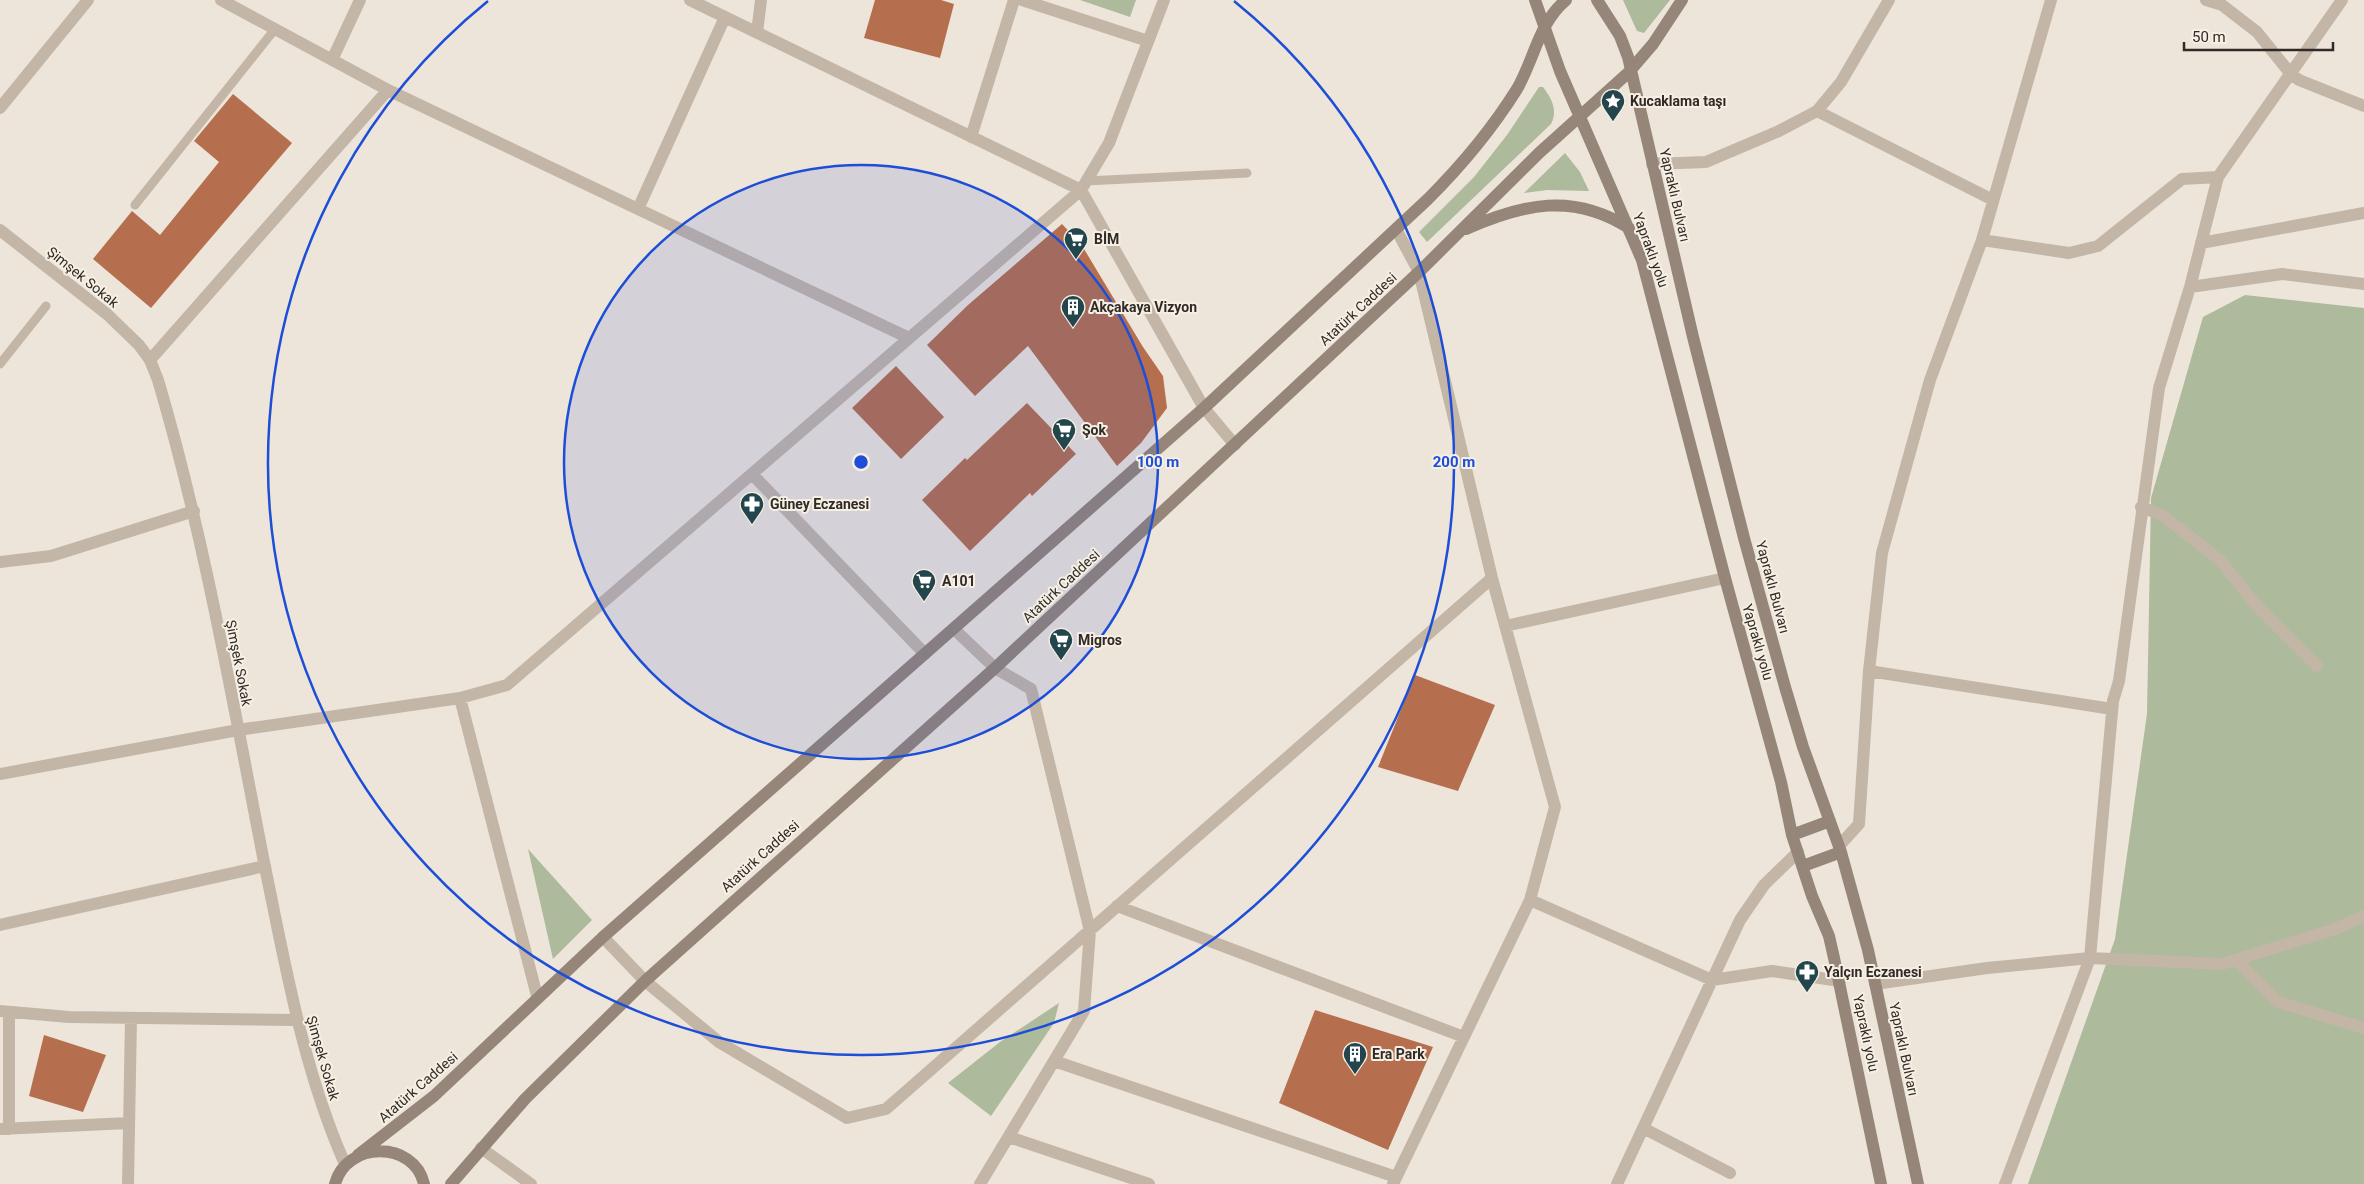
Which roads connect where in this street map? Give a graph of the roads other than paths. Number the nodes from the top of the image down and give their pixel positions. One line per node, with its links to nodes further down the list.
1 (88, 0): 27 (street)
2 (221, 0): 19 (street)
3 (360, 0): 22 (street)
4 (690, 0): 17 (street)
5 (761, 0): 20 (street)
6 (1014, 0): 30 (street)
7 (1022, 0): 21 (street)
8 (1164, 0): 21 (street)
9 (1535, 0): 18 (main road)
10 (1566, 0): 18 (main road, Atatürk Caddesi)
11 (1597, 0): 23 (main road, Yapraklı Bulvarı)
12 (1682, 0): 23 (main road, Atatürk Caddesi)
13 (1889, 0): 28 (street)
14 (2051, 0): 35 (street)
15 (2206, 0): 24 (street)
16 (2342, 0): 24 (street)
17 (726, 17): 20 (street); 37 (street)
18 (1545, 26): 29 (main road); 40 (main road, Atatürk Caddesi)
19 (275, 29): 22 (street); 36 (lane)
20 (757, 32): 30 (street)
21 (1148, 41): 34 (street)
22 (332, 60): 25 (street)
23 (1631, 70): 29 (main road, Atatürk Caddesi); 31 (main road, Yapraklı Bulvarı)
24 (2290, 73): 26 (street); 33 (street)
25 (388, 90): 37 (street); 50 (street)
26 (2364, 106)
27 (0, 108)
28 (1817, 112): 31 (street); 35 (street)
29 (1579, 116): 39 (main road, Yapraklı yolu); 42 (main road, Atatürk Caddesi)
30 (971, 137): 34 (street)
31 (1652, 164): 70 (main road, Yapraklı Bulvarı)
32 (1247, 173): 34 (lane)
33 (2218, 177): 43 (street); 44 (street)
34 (1083, 186): 49 (street); 52 (street)
35 (1993, 200): 43 (street)
36 (135, 205)
37 (638, 209): 49 (street)
38 (2364, 213): 44 (street)
39 (1629, 228): 42 (main road); 59 (main road, Yapraklı yolu)
40 (1396, 229): 45 (street); 52 (main road, Atatürk Caddesi)
41 (0, 230): 50 (street, Şimşek Sokak)
42 (1459, 232): 45 (main road, Atatürk Caddesi)
43 (1982, 240): 65 (street)
44 (2201, 243): 47 (street)
45 (1419, 272): 53 (main road, Atatürk Caddesi); 58 (street)
46 (2364, 284): 47 (street)
47 (2190, 288): 55 (street)
48 (46, 306): 51 (lane)
49 (909, 338): 54 (street)
50 (150, 360): 56 (street, Şimşek Sokak)
51 (0, 364)
52 (1204, 408): 53 (street); 61 (main road, Atatürk Caddesi)
53 (1235, 445): 64 (main road, Atatürk Caddesi)
54 (752, 474): 62 (street); 66 (street)
55 (2141, 507): 63 (street); 67 (street)
56 (194, 511): 57 (street); 68 (street, Şimşek Sokak)
57 (0, 562)
58 (1492, 578): 60 (street); 77 (street)
59 (1724, 578): 60 (street); 71 (main road, Yapraklı yolu)
60 (1505, 626): 76 (street)
61 (954, 629): 62 (main road, Atatürk Caddesi); 64 (street)
62 (926, 654): 81 (main road, Atatürk Caddesi)
63 (2317, 666)
64 (995, 668): 80 (street); 85 (main road, Atatürk Caddesi)
65 (1868, 671): 67 (street); 72 (street)
66 (460, 698): 68 (street); 88 (street)
67 (2112, 710): 82 (street)
68 (238, 730): 69 (street); 74 (street, Şimşek Sokak)
69 (0, 774)
70 (1830, 822): 71 (main road); 72 (main road, Yapraklı Bulvarı)
71 (1792, 835): 73 (main road, Yapraklı yolu)
72 (1840, 849): 75 (main road); 87 (main road, Yapraklı Bulvarı)
73 (1798, 852): 75 (main road, Yapraklı yolu); 84 (street)
74 (265, 866): 79 (street); 91 (street, Şimşek Sokak)
75 (1802, 866): 86 (main road, Yapraklı yolu)
76 (1530, 900): 84 (street); 93 (street)
77 (1117, 906): 80 (street); 93 (street)
78 (2364, 916): 83 (street)
79 (0, 925)
80 (1090, 931): 85 (street); 94 (street)
81 (603, 937): 85 (street); 88 (main road, Atatürk Caddesi)
82 (2090, 958): 83 (street); 87 (street); 114 (street)
83 (2236, 960): 92 (street)
84 (1712, 980): 86 (street); 96 (street)
85 (645, 981): 99 (main road, Atatürk Caddesi)
86 (1840, 981): 112 (main road, Yapraklı yolu)
87 (1875, 984): 113 (main road, Yapraklı Bulvarı)
88 (537, 996): 100 (main road, Atatürk Caddesi)
89 (5, 1011): 90 (street); 97 (street)
90 (131, 1018): 91 (street); 95 (street)
91 (296, 1020): 101 (street, Şimşek Sokak)
92 (2364, 1028)
93 (1464, 1037): 103 (street)
94 (1054, 1061): 98 (street); 103 (street)
95 (129, 1123): 97 (street); 104 (street)
96 (1643, 1128): 102 (street); 111 (street)
97 (4, 1129)
98 (1008, 1136): 109 (street); 110 (street)
99 (481, 1148): 107 (main road, Atatürk Caddesi); 108 (street)
100 (358, 1155): 101 (main road, Atatürk Caddesi); 106 (main road)
101 (345, 1164): 105 (main road)
102 (1730, 1173)
103 (1395, 1181)
104 (128, 1184)
105 (335, 1184)
106 (424, 1184)
107 (451, 1184)
108 (531, 1184)
109 (980, 1184)
110 (1149, 1184)
111 (1617, 1184)
112 (1881, 1184)
113 (1918, 1184)
114 (2006, 1184)

